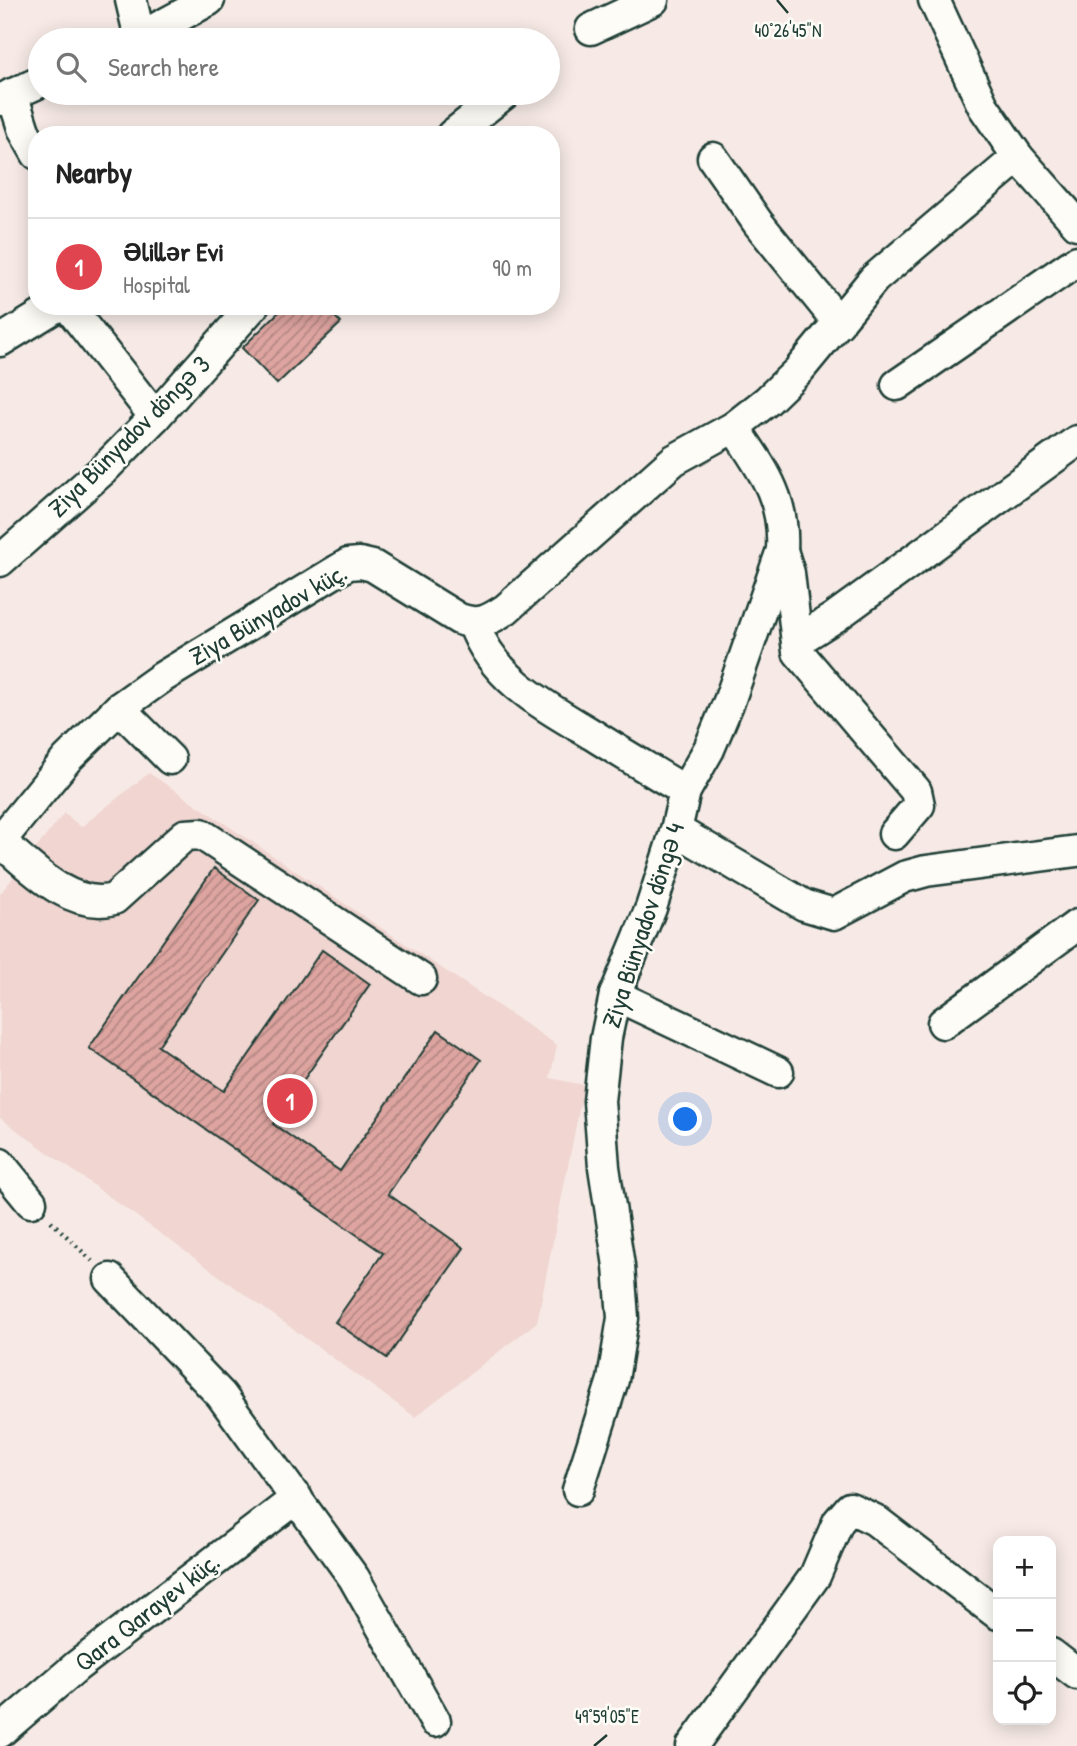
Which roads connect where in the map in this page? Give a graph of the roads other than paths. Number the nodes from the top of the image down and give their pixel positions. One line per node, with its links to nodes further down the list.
1 (131, 0): 5 (street)
2 (209, 0): 6 (street)
3 (653, 0): 7 (street)
4 (934, 0): 13 (street)
5 (135, 28)
6 (157, 28)
7 (591, 29)
8 (28, 87): 9 (street)
9 (6, 97): 12 (street)
10 (490, 105): 11 (street)
11 (463, 126)
12 (28, 138)
13 (1018, 157): 15 (street); 20 (street)
14 (713, 158): 20 (street)
15 (1077, 224)
16 (1077, 261): 22 (street)
17 (42, 315): 21 (street)
18 (75, 315): 23 (street)
19 (245, 315): 23 (street, Ziya Bünyadov döngə 3)
20 (839, 323): 24 (street)
21 (0, 341)
22 (897, 385)
23 (155, 417): 27 (street, Ziya Bünyadov döngə 3)
24 (734, 427): 26 (street, Ziya Bünyadov döngə 4); 28 (street)
25 (1077, 441): 29 (street)
26 (782, 550): 29 (street); 32 (street, Ziya Bünyadov döngə 4)
27 (0, 561)
28 (474, 625): 30 (street, Ziya Bünyadov küç.); 32 (street)
29 (797, 641): 34 (street)
30 (120, 708): 31 (street); 35 (street, Ziya Bünyadov küç.)
31 (170, 759)
32 (685, 791): 33 (street, Ziya Bünyadov döngə 4)
33 (676, 830): 36 (street); 39 (street, Ziya Bünyadov döngə 4)
34 (894, 834)
35 (0, 841): 38 (street)
36 (1077, 852)
37 (1077, 925): 40 (street)
38 (421, 979)
39 (615, 995): 41 (street); 45 (street, Ziya Bünyadov döngə 4)
40 (943, 1023)
41 (778, 1072)
42 (0, 1164): 43 (street)
43 (31, 1202)
44 (110, 1279): 46 (street)
45 (578, 1490)
46 (297, 1498): 50 (street); 51 (street, Qara Qarayev küç.)
47 (993, 1610): 52 (street)
48 (1056, 1658): 49 (street)
49 (1077, 1674)
50 (435, 1721)
51 (0, 1732)
52 (692, 1746)

